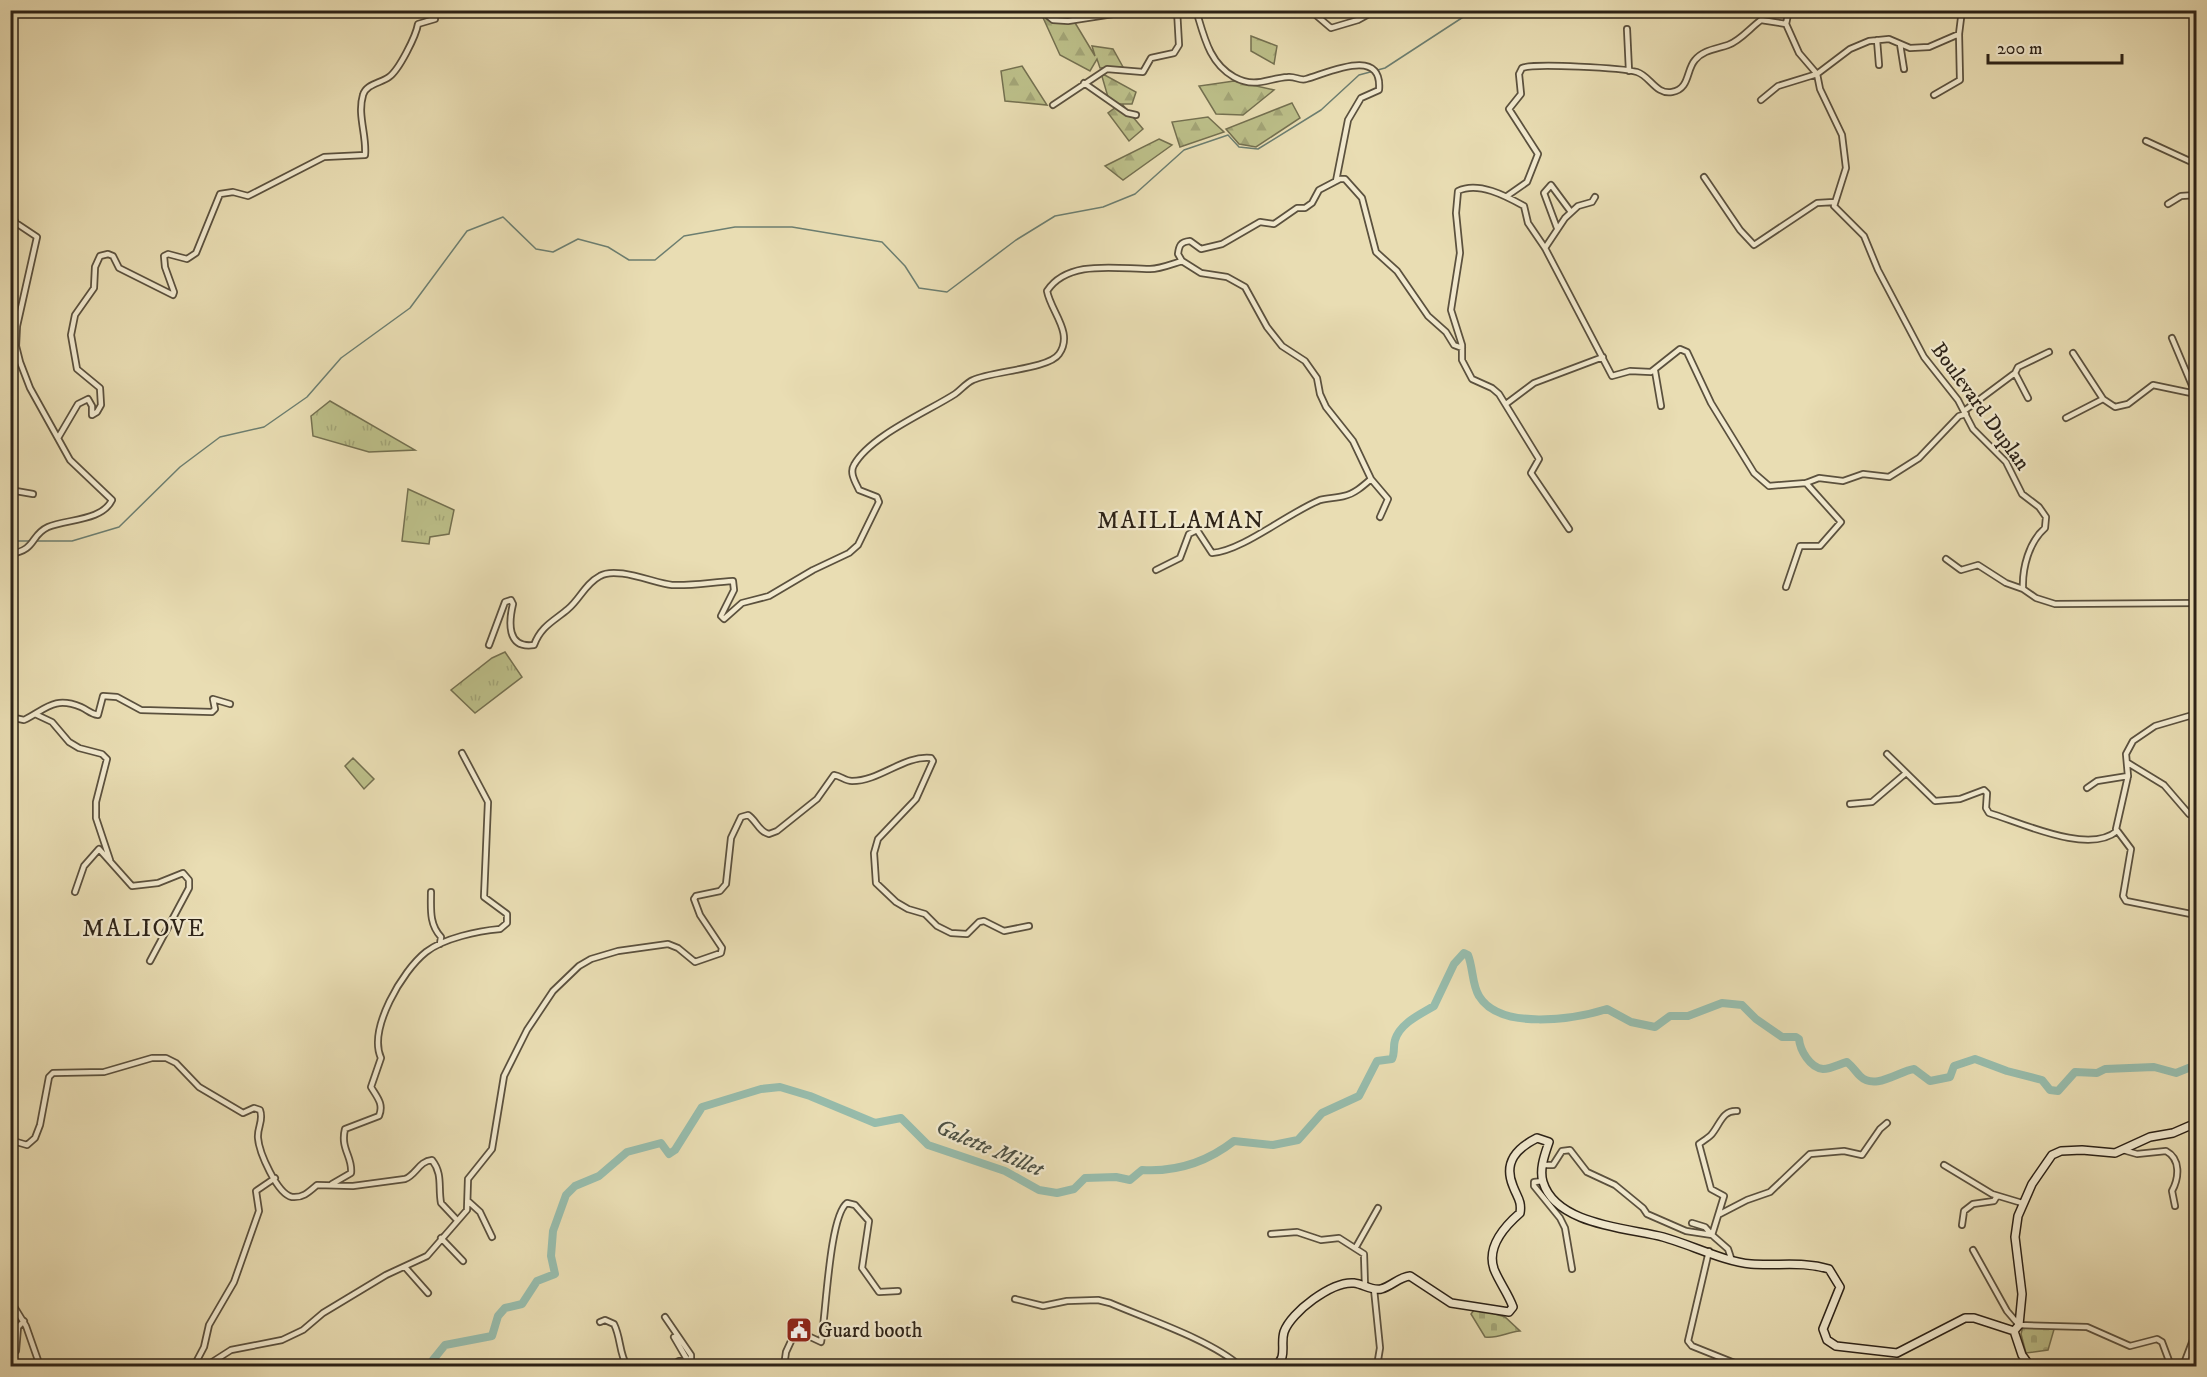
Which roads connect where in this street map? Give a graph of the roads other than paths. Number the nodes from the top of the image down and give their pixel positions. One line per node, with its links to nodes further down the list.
1 (435, 10): 52 (street)
2 (1041, 10): 3 (street)
3 (1114, 10)
4 (1177, 10): 19 (street)
5 (1196, 10): 27 (street)
6 (1310, 10): 7 (street)
7 (1376, 10)
8 (1789, 10): 10 (street)
9 (1962, 10): 12 (street)
10 (1786, 24): 17 (street); 18 (street)
11 (1627, 29): 17 (street)
12 (1959, 34): 14 (street); 20 (street)
13 (1877, 40): 14 (street); 15 (street); 18 (street)
14 (1900, 44): 16 (street)
15 (1879, 65)
16 (1904, 69)
17 (1629, 71): 29 (street)
18 (1817, 74): 21 (street); 31 (street)
19 (1084, 83): 22 (street); 23 (street)
20 (1934, 95)
21 (1761, 100)
22 (1053, 105)
23 (1136, 115)
24 (2146, 141): 25 (street)
25 (2196, 164)
26 (1704, 177): 31 (street)
27 (1336, 181): 37 (street); 39 (street)
28 (2196, 195): 32 (street)
29 (1507, 196): 36 (street); 39 (street)
30 (1595, 197): 33 (street)
31 (1834, 202): 50 (street, Boulevard Duplan)
32 (2168, 204)
33 (1571, 212): 35 (street); 35 (street)
34 (10, 213): 52 (street)
35 (1557, 228): 36 (street)
36 (1545, 248): 42 (street)
37 (1182, 261): 53 (street); 65 (street)
38 (2172, 338): 45 (street)
39 (1462, 348): 48 (street)
40 (2049, 352): 44 (street)
41 (2073, 353): 47 (street)
42 (1603, 357): 43 (street); 48 (street)
43 (1655, 371): 49 (street); 54 (street)
44 (2015, 373): 46 (street); 50 (street)
45 (2196, 395): 47 (street)
46 (2028, 398)
47 (2103, 399): 51 (street)
48 (1506, 404): 58 (street)
49 (1661, 406)
50 (1965, 413): 54 (street); 63 (street, Boulevard Duplan)
51 (2066, 418)
52 (58, 438): 59 (street)
53 (1371, 479): 57 (street); 61 (street)
54 (1806, 483): 62 (street)
55 (10, 490): 56 (street)
56 (33, 494)
57 (1380, 517)
58 (1569, 529)
59 (10, 554)
60 (1946, 559): 63 (street)
61 (1156, 570)
62 (1786, 587)
63 (2023, 589): 64 (street)
64 (2196, 603)
65 (489, 645)
66 (230, 704): 67 (street)
67 (35, 714): 69 (street); 79 (street)
68 (2196, 714): 72 (street)
69 (10, 717)
70 (462, 753): 84 (street)
71 (1887, 754): 73 (street)
72 (2127, 763): 74 (street); 77 (street)
73 (1906, 773): 76 (street); 78 (street)
74 (2128, 776): 75 (street); 78 (street)
75 (2087, 788)
76 (1850, 804)
77 (2189, 814)
78 (2117, 831): 82 (street)
79 (110, 860): 80 (street); 85 (street)
80 (75, 892)
81 (431, 892): 84 (street)
82 (2196, 914)
83 (1029, 926): 97 (street)
84 (440, 944): 95 (street)
85 (150, 961)
86 (1737, 1111): 101 (street)
87 (2196, 1123): 90 (street)
88 (1887, 1124): 101 (street)
89 (10, 1140): 93 (street)
90 (2123, 1150): 98 (street); 99 (street)
91 (1542, 1165): 94 (street); 106 (street); 117 (street)
92 (1944, 1165): 96 (street)
93 (275, 1178): 95 (street); 131 (street)
94 (1543, 1181): 111 (street); 115 (street)
95 (330, 1185): 102 (street)
96 (1998, 1196): 98 (street); 104 (street)
97 (469, 1202): 102 (street); 107 (street)
98 (2022, 1203): 125 (street)
99 (2175, 1206)
100 (1378, 1208): 109 (street)
101 (1720, 1214): 106 (street)
102 (456, 1219): 108 (street)
103 (1692, 1223): 106 (street)
104 (1962, 1225)
105 (1271, 1234): 109 (street)
106 (1712, 1235): 112 (street)
107 (492, 1237)
108 (441, 1238): 113 (street); 114 (street)
109 (1356, 1247): 116 (street)
110 (1973, 1250): 125 (street)
111 (1709, 1251): 112 (street); 139 (street)
112 (1731, 1258): 125 (street)
113 (463, 1261)
114 (405, 1267): 119 (street); 132 (street)
115 (1572, 1269)
116 (1365, 1286): 117 (street); 137 (street)
117 (1374, 1289): 138 (street)
118 (898, 1291): 135 (street)
119 (428, 1293)
120 (1014, 1299): 136 (street)
121 (10, 1300): 123 (street)
122 (665, 1317): 129 (street)
123 (24, 1321): 128 (street); 130 (street)
124 (600, 1322): 133 (street)
125 (2017, 1328): 140 (street); 141 (street)
126 (2196, 1332): 142 (street)
127 (674, 1336): 129 (street)
128 (10, 1355)
129 (688, 1361): 134 (street)
130 (40, 1366)
131 (194, 1366)
132 (206, 1366)
133 (627, 1366)
134 (671, 1366)
135 (784, 1366)
136 (1240, 1366)
137 (1275, 1366)
138 (1377, 1366)
139 (1742, 1366)
140 (2030, 1366)
141 (2170, 1366)
142 (2183, 1366)

